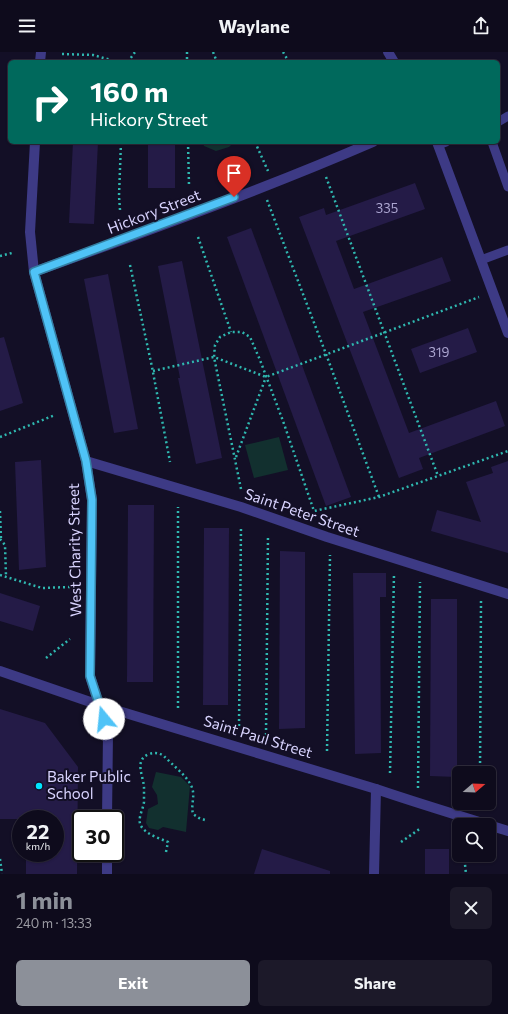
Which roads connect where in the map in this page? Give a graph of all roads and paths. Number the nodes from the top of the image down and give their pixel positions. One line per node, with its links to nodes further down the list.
1 (62, 54): 2 (path)
2 (111, 60)
3 (35, 144): 22 (street, West Charity Street)
4 (121, 144): 14 (path)
5 (188, 144): 11 (path)
6 (256, 144): 10 (path)
7 (368, 144): 22 (street, Hickory Street)
8 (440, 144): 20 (street)
9 (493, 144): 12 (lane)
10 (263, 159)
11 (189, 186)
12 (508, 187)
13 (331, 189): 25 (path)
14 (120, 210)
15 (271, 211): 27 (path)
16 (198, 238): 24 (path)
17 (508, 250): 20 (lane)
18 (12, 254): 19 (path)
19 (0, 256)
20 (481, 260): 26 (street)
21 (130, 265): 29 (path)
22 (34, 272): 35 (street, West Charity Street)
23 (478, 298): 25 (path)
24 (231, 332): 28 (path); 30 (path)
25 (385, 332): 27 (path); 37 (path)
26 (508, 333)
27 (326, 354): 30 (path); 39 (path)
28 (214, 357): 29 (path); 30 (path); 34 (path)
29 (153, 371): 36 (path)
30 (266, 377): 34 (path); 39 (path)
31 (55, 415): 32 (path)
32 (0, 437)
33 (508, 451): 37 (path)
34 (236, 458): 38 (path)
35 (86, 461): 51 (street, Saint Peter Street); 56 (street, West Charity Street)
36 (170, 462)
37 (438, 476): 39 (path)
38 (241, 489)
39 (379, 497)
40 (178, 506): 57 (path)
41 (0, 511): 44 (path)
42 (241, 527): 58 (path)
43 (268, 536): 59 (path)
44 (0, 540): 48 (path)
45 (330, 555): 60 (path)
46 (0, 574): 48 (path)
47 (394, 574): 62 (path)
48 (6, 576): 50 (path)
49 (420, 582): 64 (path)
50 (70, 587)
51 (508, 594)
52 (481, 601): 61 (path)
53 (70, 639): 54 (path)
54 (46, 658)
55 (0, 671): 56 (street, Saint Paul Street)
56 (99, 705): 63 (street, Saint Paul Street); 65 (street, West Charity Street)
57 (178, 708)
58 (239, 726)
59 (266, 735)
60 (327, 750)
61 (480, 766)
62 (390, 773)
63 (376, 789): 64 (street, Saint Paul Street); 76 (street)
64 (417, 804): 68 (street, Saint Paul Street)
65 (107, 810)
66 (205, 820): 70 (path)
67 (421, 828): 69 (path)
68 (508, 831)
69 (400, 842)
70 (166, 852)
71 (0, 859): 74 (path)
72 (107, 862): 75 (street)
73 (465, 862): 77 (path)
74 (2, 874)
75 (107, 874)
76 (374, 874)
77 (466, 874)

